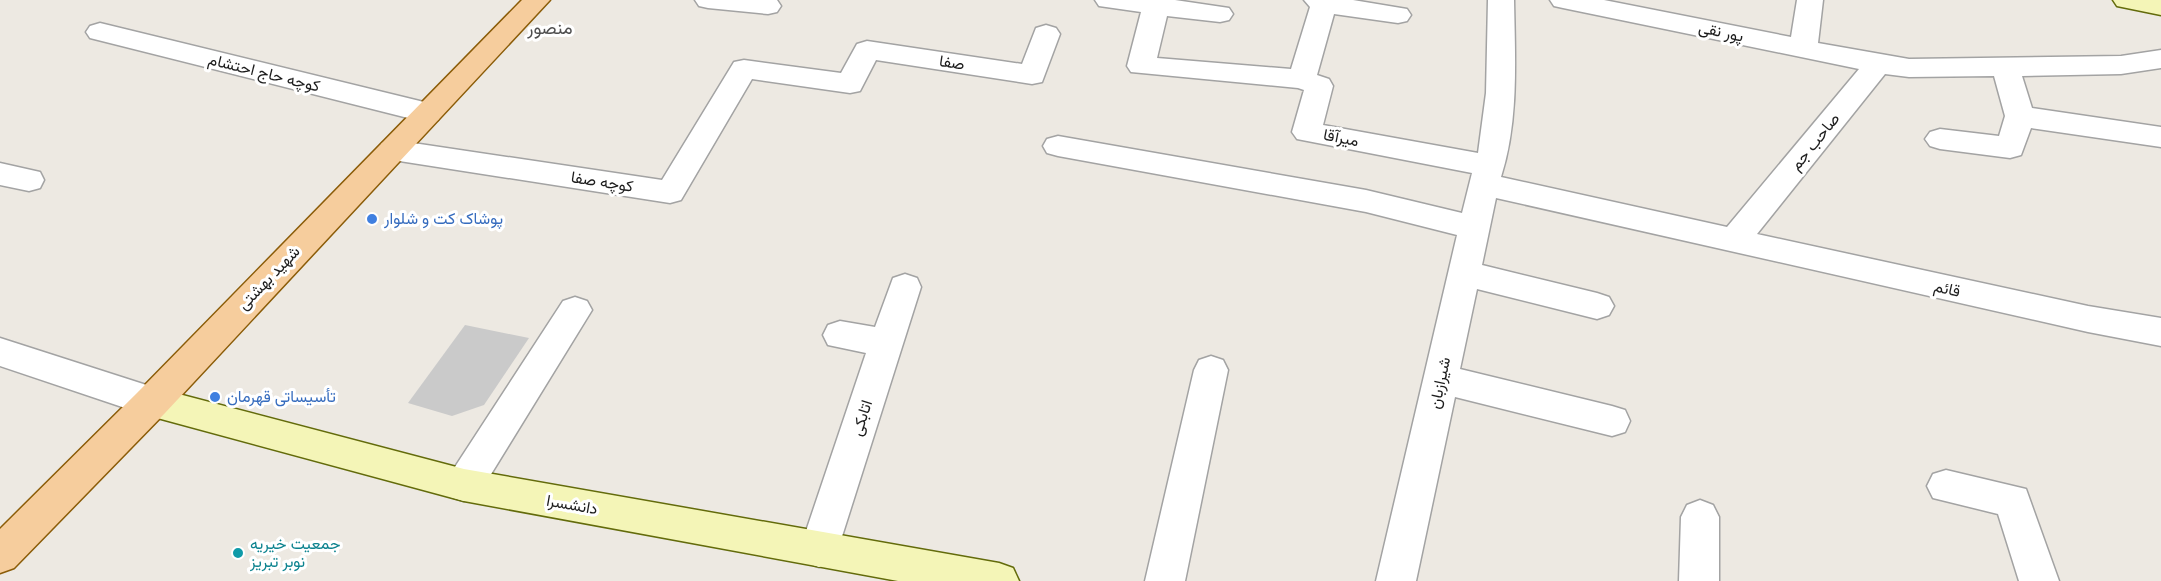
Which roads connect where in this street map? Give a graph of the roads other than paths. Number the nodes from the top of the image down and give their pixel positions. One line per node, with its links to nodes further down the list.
1 (537, 0): 22 (main road, شهید بهشتى)
2 (708, 0): 10 (street)
3 (1108, 0): 8 (street)
4 (1501, 0): 29 (street, شیرازبان)
5 (1563, 0): 16 (street, پور نقی)
6 (1810, 0): 16 (street)
7 (2126, 0): 11 (main road)
8 (1157, 2): 12 (street); 21 (street)
9 (1321, 2): 13 (street); 21 (street)
10 (768, 6)
11 (2161, 7)
12 (1220, 14)
13 (1398, 15)
14 (100, 32): 22 (street, کوچه حاج احتشام)
15 (1046, 34): 20 (street, صفا)
16 (1803, 49): 18 (street, پور نقی)
17 (2161, 59): 19 (street)
18 (1878, 64): 19 (street); 32 (street, صاحب جم)
19 (2005, 66): 23 (street)
20 (744, 69): 27 (street, کوچه صفا)
21 (1302, 80): 29 (street, میرآقا)
22 (428, 114): 27 (main road, شهید بهشتى)
23 (2020, 116): 24 (street); 25 (street)
24 (1940, 139)
25 (2160, 140)
26 (1058, 146): 31 (street)
27 (393, 150): 43 (main road, شهید بهشتى)
28 (0, 174): 30 (street)
29 (1488, 175): 31 (street, شیرازبان); 32 (street)
30 (29, 180)
31 (1474, 228): 33 (street, شیرازبان)
32 (1734, 241): 37 (street, قائم)
33 (1464, 273): 35 (street); 42 (street, شیرازبان)
34 (905, 287): 39 (street, اتابکی)
35 (1597, 306)
36 (574, 309): 45 (street)
37 (2161, 332)
38 (840, 335): 39 (street)
39 (887, 342): 48 (street, اتابکی)
40 (0, 352): 43 (street)
41 (1211, 370): 51 (street)
42 (1441, 379): 44 (street); 52 (street, شیرازبان)
43 (152, 402): 45 (main road, دانشسرا); 49 (main road, شهید بهشتى)
44 (1612, 421)
45 (464, 485): 48 (main road, دانشسرا)
46 (1946, 486): 54 (street)
47 (1700, 517): 53 (street)
48 (819, 549): 50 (main road, دانشسرا)
49 (0, 555)
50 (999, 581)
51 (1165, 581)
52 (1396, 581)
53 (1699, 581)
54 (2039, 581)

